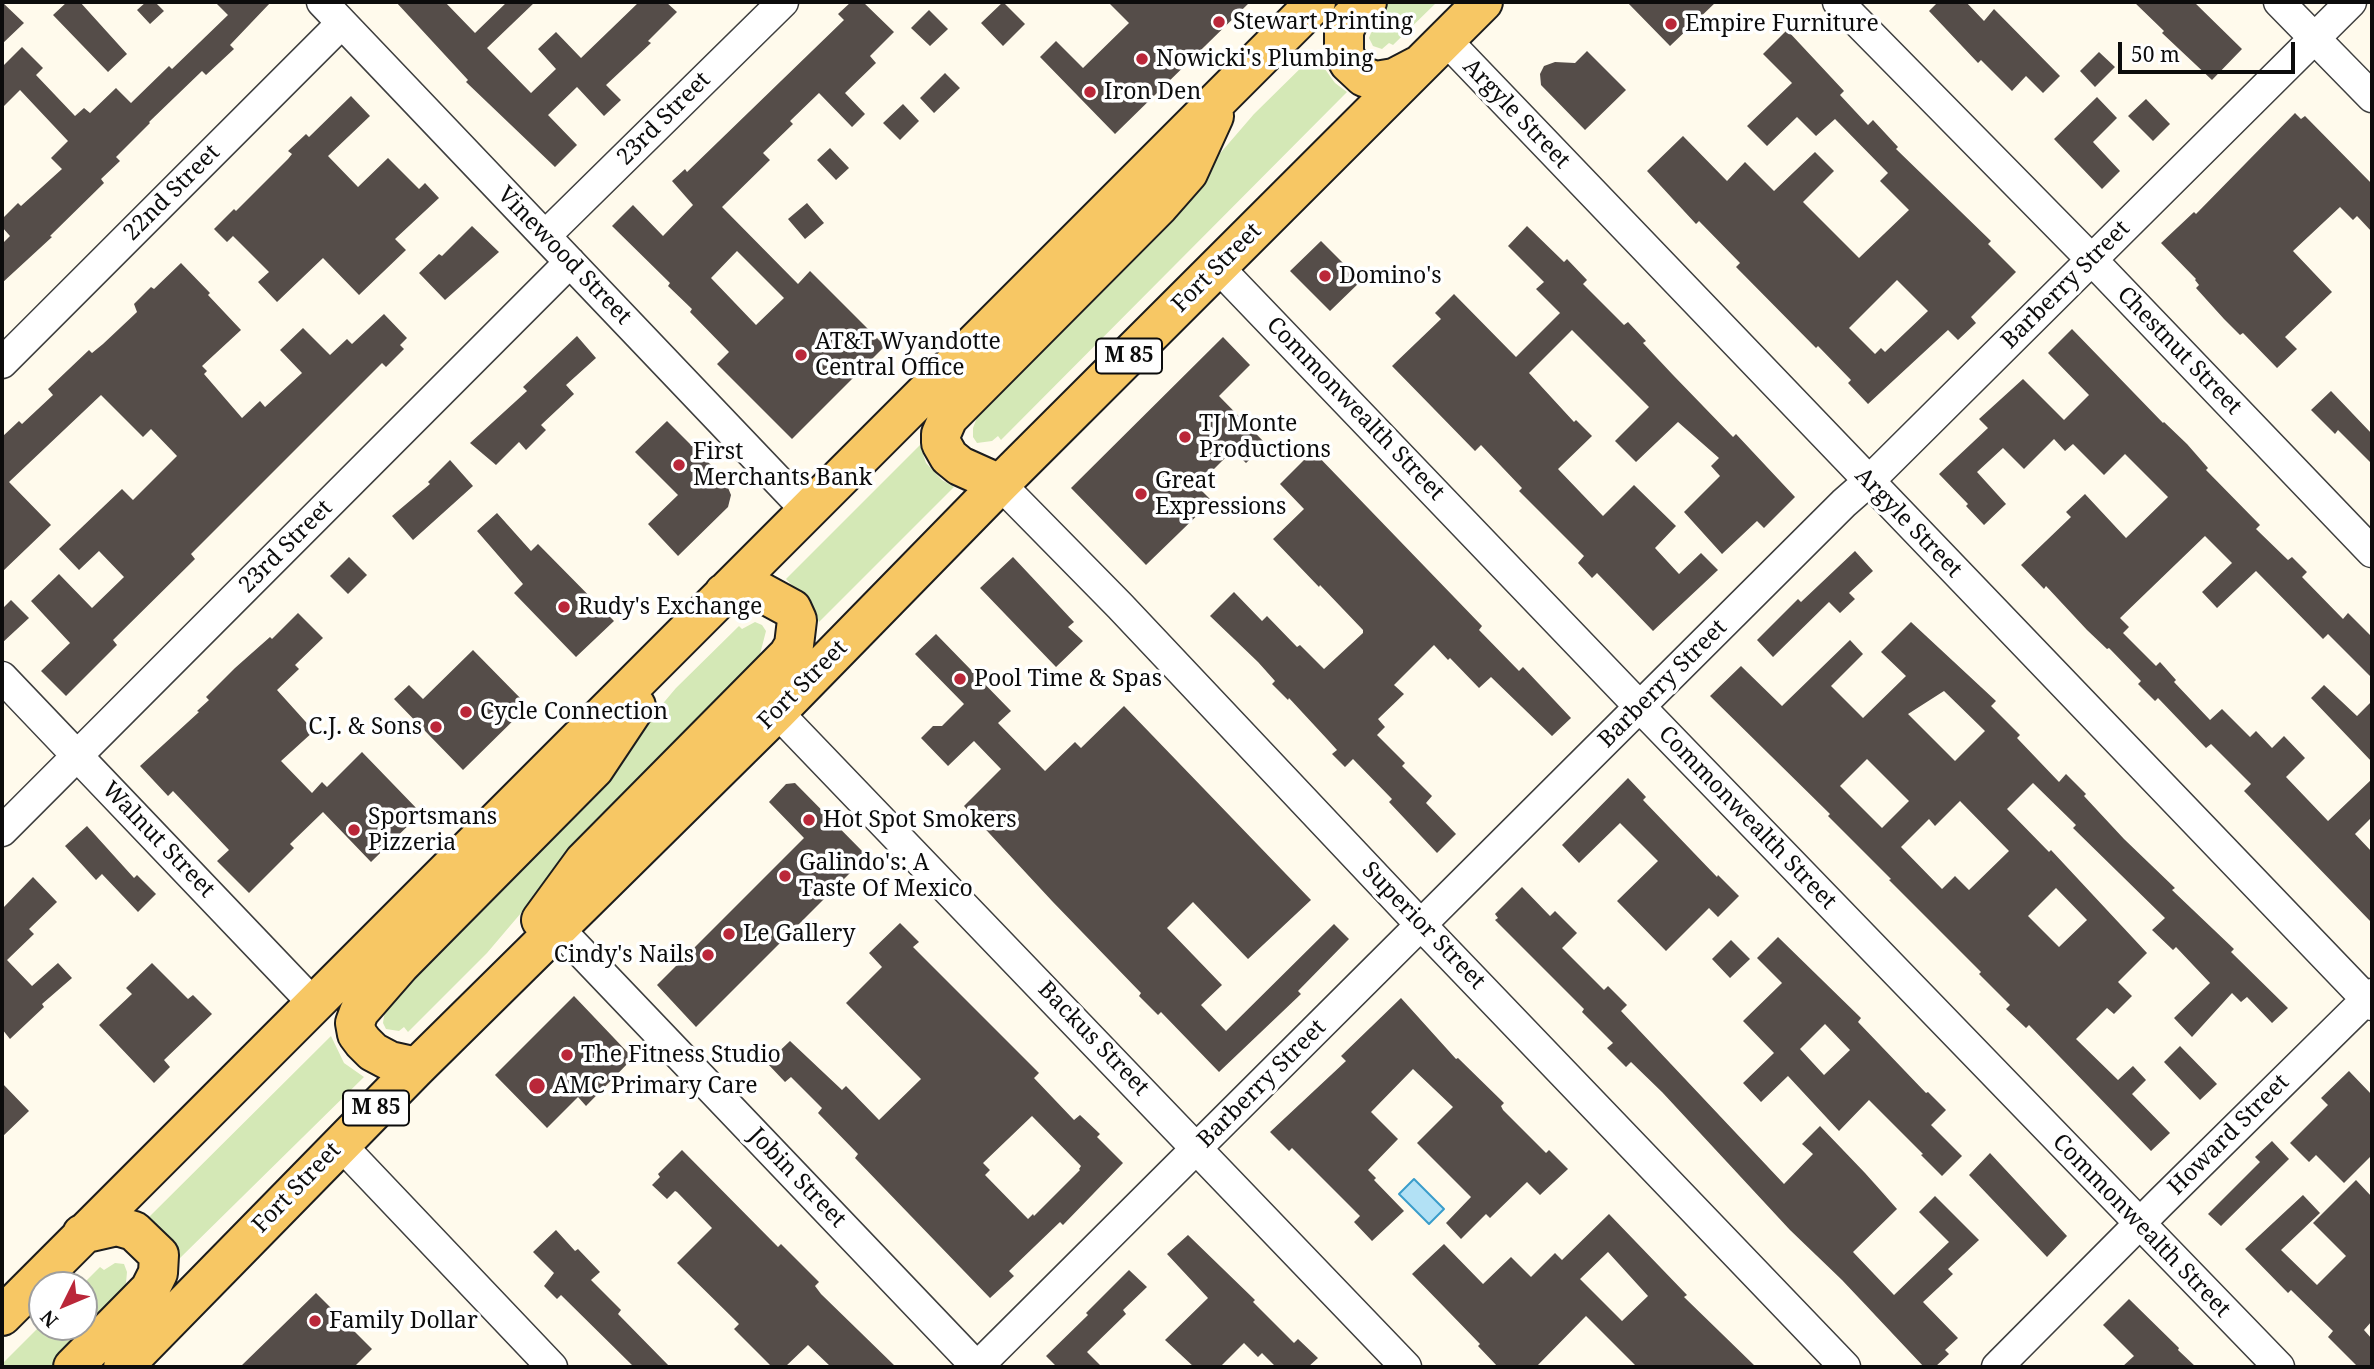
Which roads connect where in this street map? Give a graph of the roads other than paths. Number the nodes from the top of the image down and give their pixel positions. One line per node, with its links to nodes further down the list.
1 (783, 2): 13 (street, 23rd Street)
2 (1316, 2): 11 (main road)
3 (1367, 2): 10 (main road)
4 (1483, 2): 10 (main road, Fort Street / M 85)
5 (1838, 2): 14 (street, Chestnut Street)
6 (2279, 2): 9 (street)
7 (2351, 2): 9 (street, Barberry Street)
8 (332, 12): 13 (street, Vinewood Street); 17 (street, 22nd Street)
9 (2315, 38): 12 (street); 14 (street, Barberry Street)
10 (1433, 53): 16 (main road, Fort Street / M 85); 18 (street, Argyle Street)
11 (1226, 92): 19 (main road); 20 (main road)
12 (2372, 97)
13 (545, 236): 15 (street, Vinewood Street)
14 (2092, 260): 18 (street, Barberry Street); 21 (street, Chestnut Street)
15 (570, 262): 20 (street, Vinewood Street); 27 (street, 23rd Street)
16 (1218, 267): 19 (main road, Fort Street / M 85); 25 (street, Commonwealth Street)
17 (2, 363)
18 (1868, 482): 25 (street, Barberry Street); 32 (street, Argyle Street)
19 (1000, 484): 26 (main road, Fort Street / M 85); 29 (street, Superior Street)
20 (806, 510): 22 (main road)
21 (2372, 552)
22 (724, 593): 23 (main road); 31 (main road)
23 (682, 638): 33 (main road); 34 (main road)
24 (2, 677): 27 (street, Walnut Street)
25 (1640, 707): 29 (street, Barberry Street); 37 (street, Commonwealth Street)
26 (777, 712): 30 (main road, Fort Street / M 85); 36 (street, Backus Street)
27 (77, 756): 28 (street, 23rd Street); 33 (street, Walnut Street)
28 (2, 831)
29 (1421, 925): 36 (street, Barberry Street); 45 (street, Superior Street)
30 (558, 928): 31 (main road, Fort Street / M 85); 43 (street, Jobin Street)
31 (507, 980): 34 (main road, Fort Street / M 85)
32 (2370, 999): 37 (street, Howard Street)
33 (314, 1003): 38 (main road)
34 (416, 1067): 35 (main road, Fort Street / M 85)
35 (340, 1144): 41 (main road, Fort Street / M 85); 42 (street)
36 (1198, 1148): 43 (street, Barberry Street); 44 (street, Backus Street)
37 (2140, 1225): 46 (street, Howard Street); 47 (street, Commonwealth Street)
38 (82, 1234): 39 (main road); 40 (main road)
39 (2, 1316)
40 (73, 1367)
41 (123, 1367)
42 (552, 1367)
43 (977, 1367)
44 (1406, 1367)
45 (1845, 1367)
46 (1997, 1367)
47 (2279, 1367)

